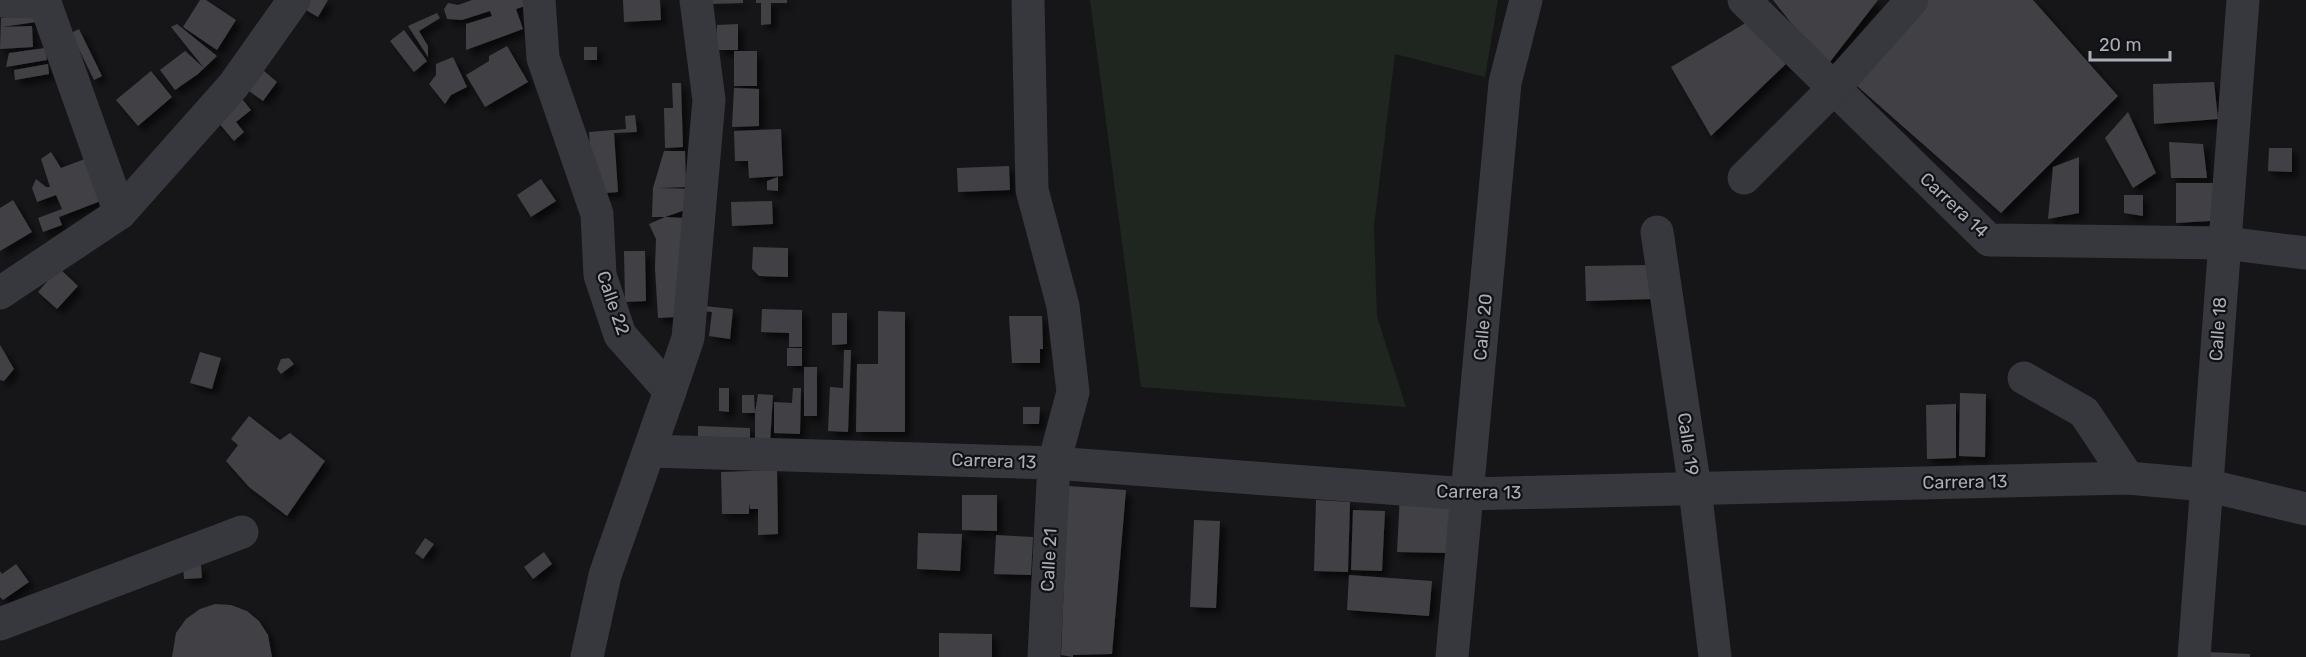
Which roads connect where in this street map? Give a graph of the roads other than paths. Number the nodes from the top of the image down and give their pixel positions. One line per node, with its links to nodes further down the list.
1 (294, 0): 13 (street)
2 (539, 0): 19 (street, Calle 22)
3 (696, 0): 19 (street)
4 (1028, 0): 21 (street, Calle 21)
5 (1526, 0): 25 (street, Calle 20)
6 (1744, 0): 11 (street, Carrera 14)
7 (1912, 0): 11 (street)
8 (2243, 0): 15 (street, Calle 18)
9 (0, 1): 10 (street)
10 (44, 1): 13 (street)
11 (1833, 90): 12 (street); 15 (street, Carrera 14)
12 (1744, 178)
13 (120, 213): 17 (street)
14 (1657, 232): 24 (street, Calle 19)
15 (2224, 243): 16 (street, Carrera 14); 23 (street, Calle 18)
16 (2306, 253)
17 (0, 293)
18 (2024, 378): 22 (street)
19 (670, 391): 20 (street)
20 (650, 451): 21 (street, Carrera 13); 29 (street)
21 (1054, 463): 25 (street, Carrera 13); 30 (street, Calle 21)
22 (2128, 478): 23 (street, Carrera 13); 24 (street, Carrera 13)
23 (2206, 485): 26 (street, Carrera 13); 33 (street, Calle 18)
24 (1695, 489): 25 (street, Carrera 13); 32 (street, Calle 19)
25 (1467, 494): 31 (street, Calle 20)
26 (2306, 509)
27 (242, 532): 28 (street)
28 (0, 624)
29 (587, 657)
30 (1044, 657)
31 (1452, 657)
32 (1715, 657)
33 (2194, 657)

